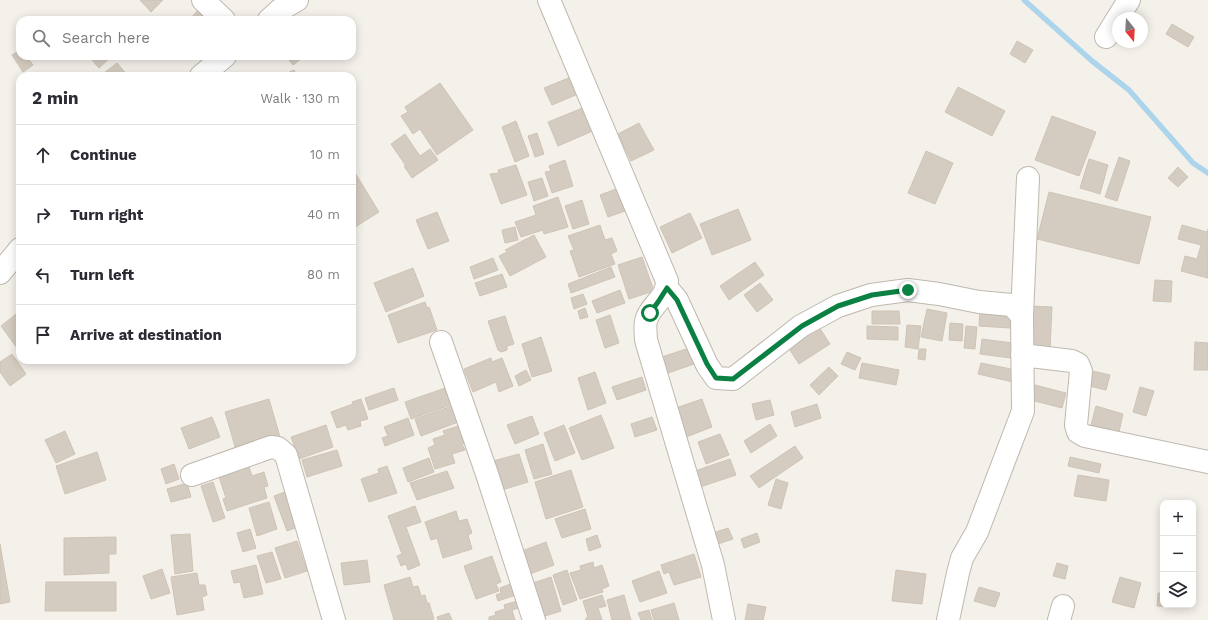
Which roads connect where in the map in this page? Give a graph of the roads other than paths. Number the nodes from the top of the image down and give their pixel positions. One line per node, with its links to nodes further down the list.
1 (203, 0): 5 (street)
2 (297, 0): 6 (street)
3 (549, 0): 13 (street)
4 (1129, 0): 7 (street)
5 (220, 16)
6 (273, 16)
7 (1106, 37)
8 (221, 60): 9 (street)
9 (206, 72)
10 (1028, 178): 14 (street)
11 (16, 254): 12 (street)
12 (0, 273)
13 (667, 288): 14 (street); 21 (street)
14 (1022, 316): 16 (street)
15 (441, 342): 20 (street)
16 (1022, 355): 17 (street); 22 (street)
17 (1208, 462)
18 (192, 475): 19 (street)
19 (334, 620)
20 (534, 620)
21 (724, 620)
22 (948, 620)

